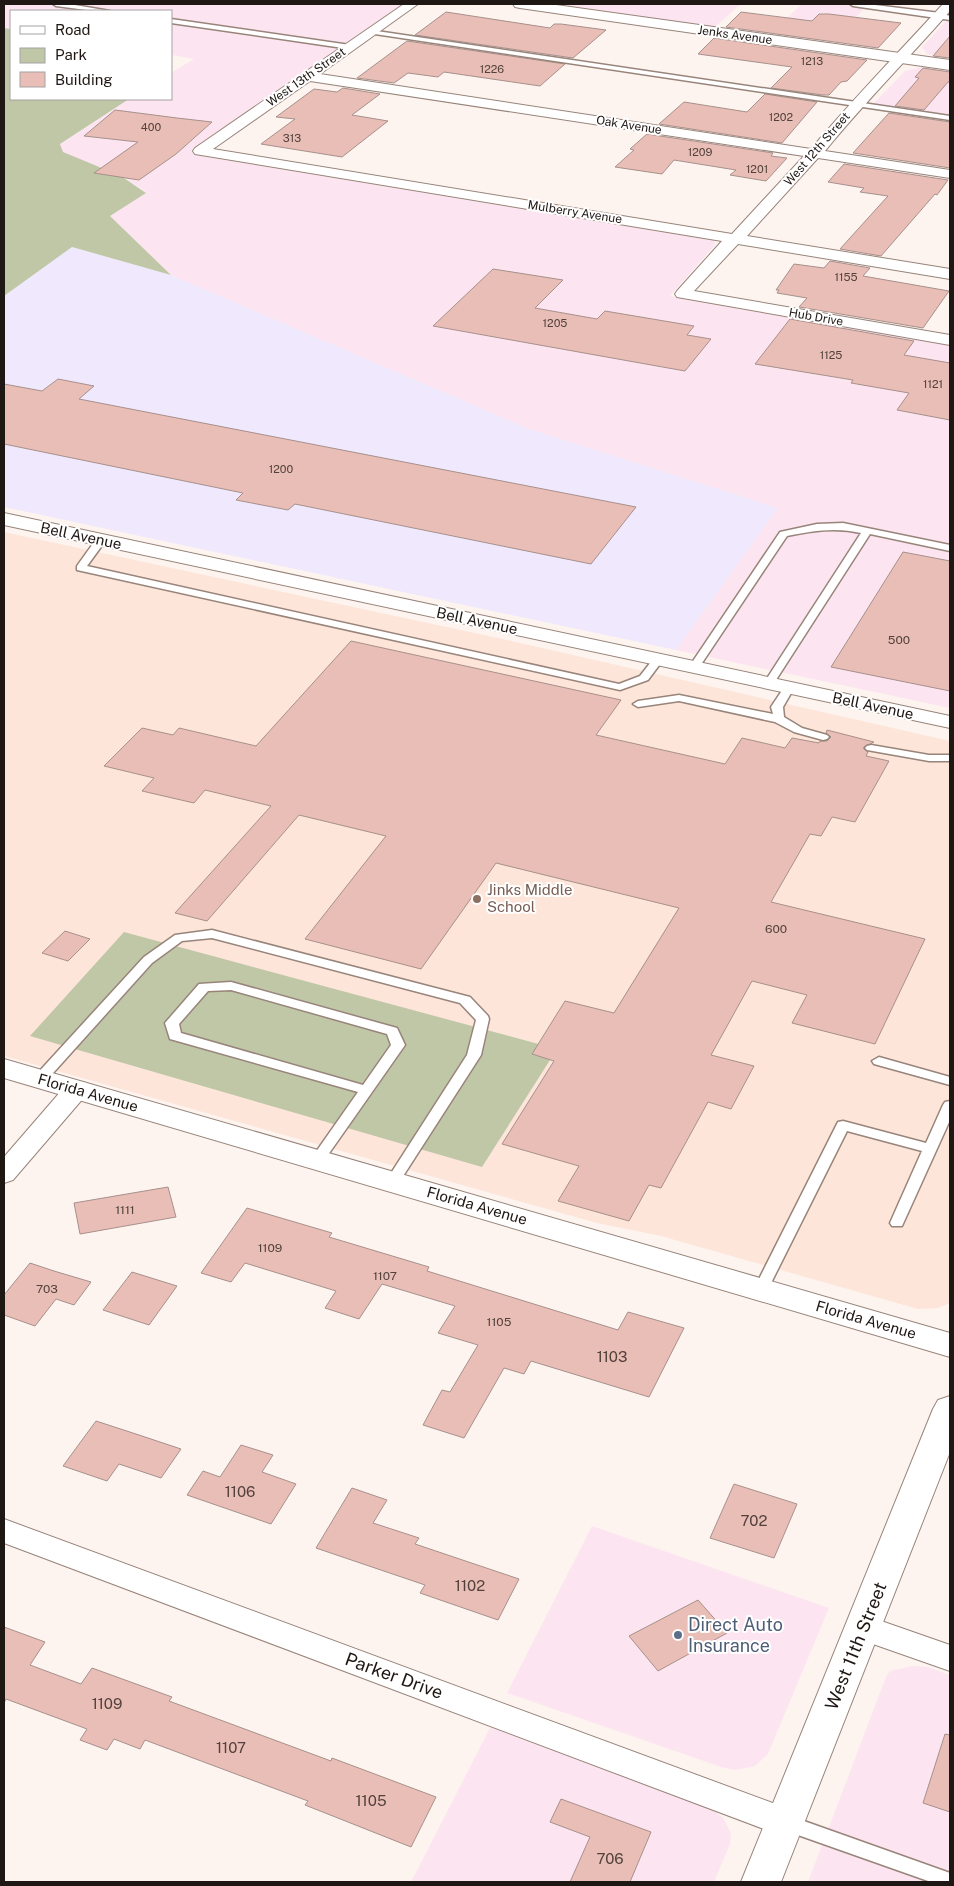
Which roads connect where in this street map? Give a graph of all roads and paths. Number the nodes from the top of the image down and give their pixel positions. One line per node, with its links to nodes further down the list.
1 (56, 4): 6 (lane)
2 (412, 4): 9 (street, West 13th Street)
3 (520, 4): 11 (street, Jenks Avenue)
4 (853, 4): 7 (lane)
5 (950, 4): 7 (street, West 12th Street)
6 (100, 10)
7 (945, 17): 11 (street, West 12th Street)
8 (172, 21): 10 (lane)
9 (370, 32): 10 (street, West 13th Street); 14 (lane)
10 (350, 47): 13 (street, West 13th Street)
11 (901, 58): 12 (street, Jenks Avenue); 14 (street, West 12th Street)
12 (950, 65)
13 (307, 76): 16 (street, West 13th Street); 17 (street, Oak Avenue)
14 (856, 104): 15 (lane); 17 (street, West 12th Street)
15 (950, 118)
16 (200, 151): 19 (street, Mulberry Avenue)
17 (815, 153): 18 (street, Oak Avenue); 19 (street, West 12th Street)
18 (950, 174)
19 (735, 238): 20 (street, Mulberry Avenue); 21 (street, West 12th Street)
20 (950, 274)
21 (683, 294): 22 (street, Hub Drive)
22 (950, 340)
23 (4, 519): 25 (street, Bell Avenue)
24 (867, 531): 26 (lane); 28 (lane); 29 (lane)
25 (101, 540): 27 (street, Bell Avenue); 27 (lane)
26 (950, 548)
27 (658, 660): 28 (street, Bell Avenue)
28 (694, 667): 29 (street, Bell Avenue)
29 (769, 683): 30 (street, Bell Avenue)
30 (790, 688): 32 (lane); 33 (street, Bell Avenue)
31 (638, 704): 32 (lane)
32 (779, 719): 34 (lane)
33 (950, 722)
34 (823, 737)
35 (871, 748): 36 (lane)
36 (950, 758)
37 (879, 1062): 40 (lane)
38 (4, 1068): 39 (street, Florida Avenue)
39 (40, 1078): 41 (street, Florida Avenue); 47 (lane)
40 (950, 1081)
41 (77, 1089): 45 (street, Florida Avenue); 46 (street)
42 (367, 1090): 42 (lane); 45 (lane)
43 (950, 1105): 44 (lane)
44 (931, 1148): 48 (lane); 49 (lane)
45 (318, 1159): 47 (street, Florida Avenue)
46 (4, 1174)
47 (393, 1181): 49 (street, Florida Avenue)
48 (897, 1223)
49 (761, 1289): 50 (street, Florida Avenue)
50 (950, 1345)
51 (950, 1409): 53 (street, West 11th Street)
52 (4, 1531): 55 (street, Parker Drive)
53 (864, 1628): 54 (street); 55 (street, West 11th Street)
54 (950, 1658)
55 (785, 1822): 56 (street, West 11th Street); 57 (lane)
56 (761, 1882)
57 (950, 1882)

